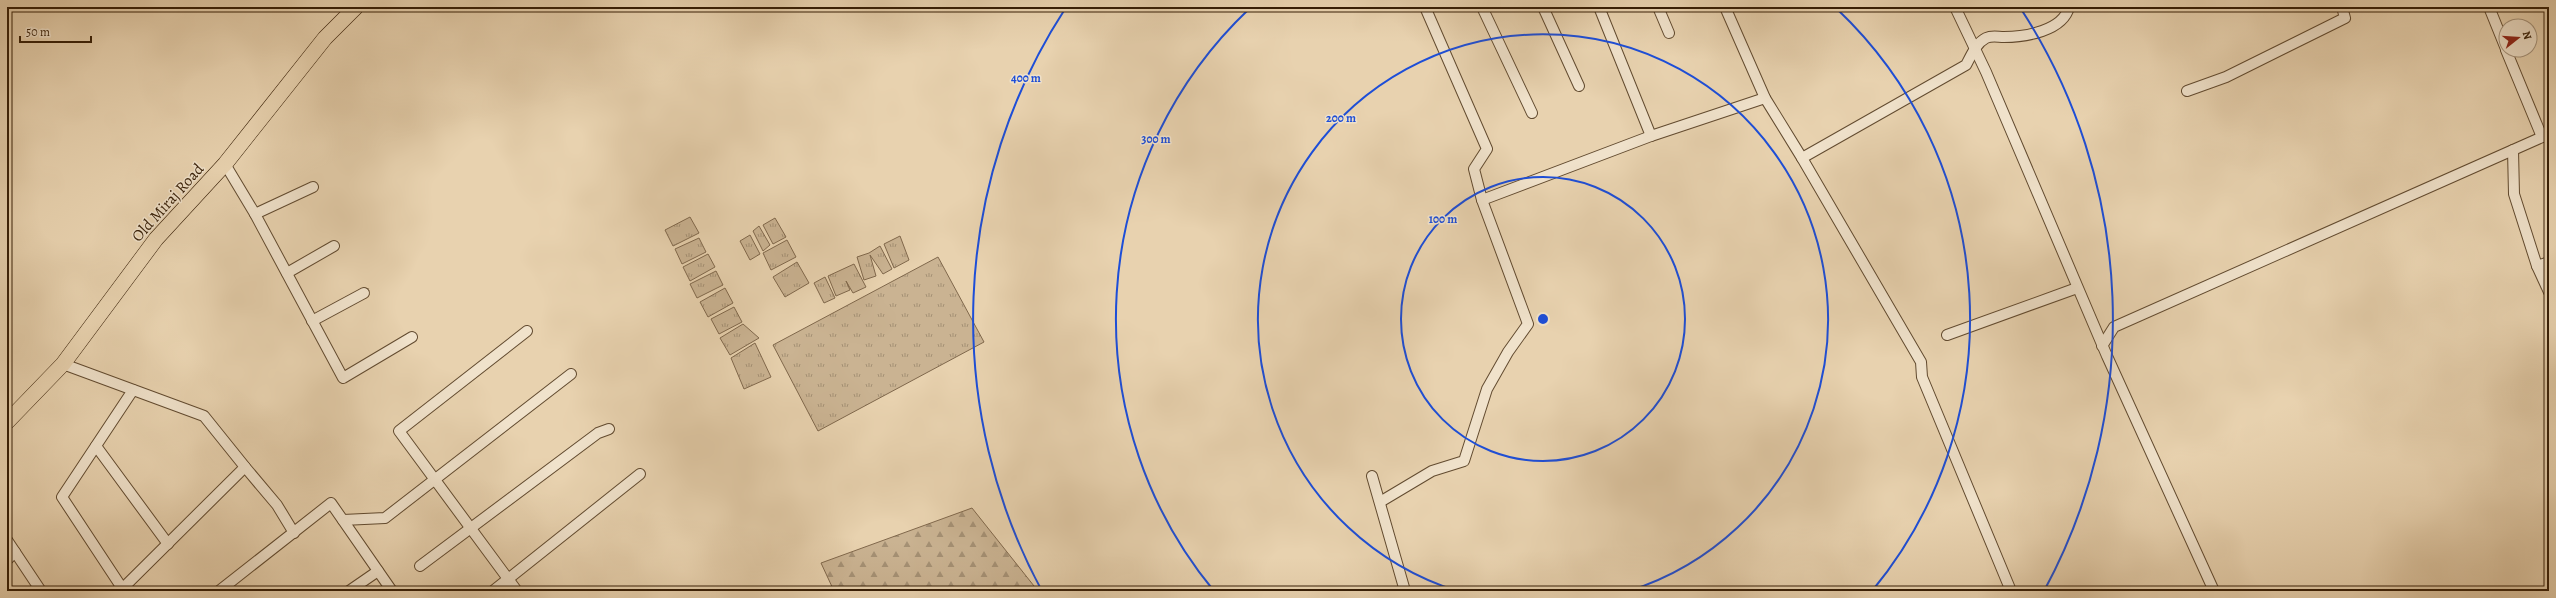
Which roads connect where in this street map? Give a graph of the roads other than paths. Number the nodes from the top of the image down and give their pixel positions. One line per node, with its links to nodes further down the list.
1 (356, 7): 24 (main road, Old Miraj Road)
2 (1425, 7): 26 (street)
3 (1544, 7): 16 (street)
4 (1599, 7): 20 (street)
5 (1658, 7): 13 (street)
6 (1725, 7): 18 (street)
7 (1955, 7): 14 (street)
8 (2069, 7): 14 (street)
9 (2342, 7): 17 (street)
10 (2489, 7): 12 (street)
11 (1484, 8): 19 (street)
12 (2498, 30)
13 (1669, 33)
14 (1974, 50): 23 (street); 32 (street)
15 (2510, 58): 21 (street)
16 (1580, 86)
17 (2187, 91)
18 (1765, 98): 20 (street); 23 (street)
19 (1532, 113)
20 (1651, 136): 26 (street)
21 (2546, 136): 22 (street)
22 (2513, 150): 30 (street); 39 (street)
23 (1802, 158): 69 (street)
24 (225, 164): 27 (street); 40 (main road, Old Miraj Road)
25 (313, 187): 27 (street)
26 (1482, 200): 50 (street)
27 (255, 214): 31 (street)
28 (334, 246): 31 (street)
29 (2549, 262): 30 (street)
30 (2537, 266): 33 (street)
31 (287, 273): 35 (street)
32 (2077, 288): 37 (street); 39 (street)
33 (2549, 292)
34 (364, 293): 35 (street)
35 (312, 321): 38 (street)
36 (527, 331): 49 (street)
37 (1947, 335)
38 (412, 337)
39 (2102, 346): 70 (street)
40 (64, 364): 42 (street); 43 (main road, Old Miraj Road)
41 (571, 374): 49 (street)
42 (133, 390): 45 (street); 46 (street)
43 (7, 422)
44 (609, 428): 52 (street)
45 (96, 446): 55 (street); 61 (street)
46 (245, 467): 53 (street); 55 (street)
47 (640, 474): 60 (street)
48 (1372, 476): 50 (street)
49 (435, 480): 51 (street); 52 (street)
50 (1380, 502): 68 (street)
51 (343, 520): 53 (street); 59 (street)
52 (471, 528): 58 (street); 60 (street)
53 (294, 533): 63 (street)
54 (7, 540): 56 (street)
55 (168, 544): 61 (street)
56 (15, 552): 57 (street); 62 (street)
57 (7, 560)
58 (420, 566)
59 (378, 572): 64 (street); 65 (street)
60 (508, 579): 66 (street); 67 (street)
61 (122, 590)
62 (41, 591)
63 (219, 591)
64 (349, 591)
65 (392, 591)
66 (493, 591)
67 (517, 591)
68 (1405, 591)
69 (2011, 591)
70 (2214, 591)

